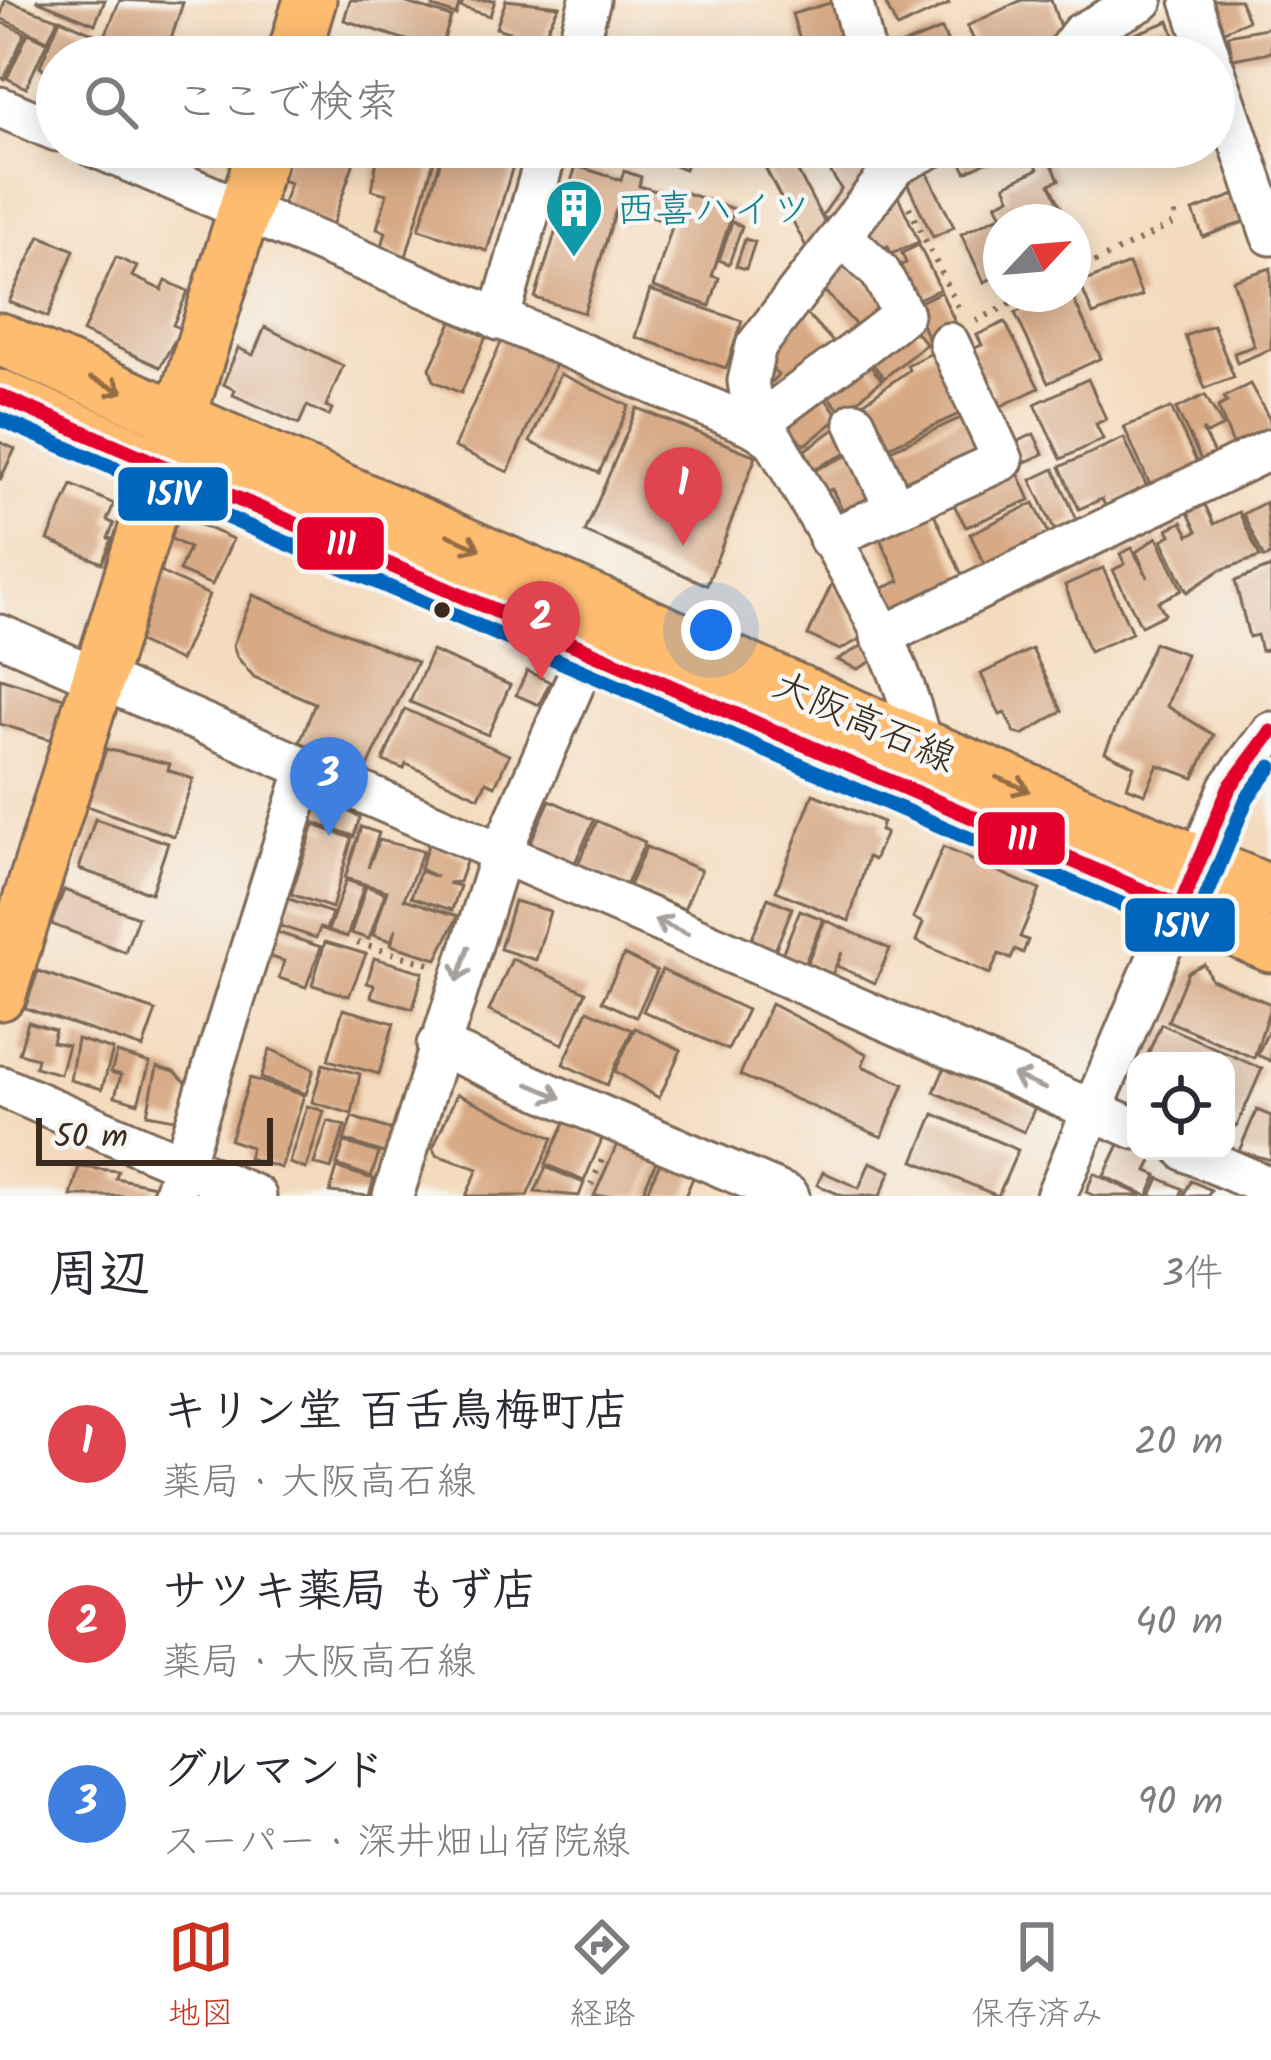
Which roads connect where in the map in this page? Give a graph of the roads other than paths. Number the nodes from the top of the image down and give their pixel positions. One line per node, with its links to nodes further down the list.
1 (590, 0): 5 (street)
2 (852, 0): 6 (street)
3 (1143, 0): 7 (street)
4 (1191, 0): 8 (street)
5 (580, 36)
6 (861, 36)
7 (1079, 36)
8 (1203, 36)
9 (0, 107): 10 (street)
10 (36, 122)
11 (1235, 130): 17 (street)
12 (144, 168): 16 (street)
13 (257, 168): 16 (main road)
14 (542, 168): 19 (street)
15 (888, 168): 18 (street)
16 (244, 210): 19 (street); 23 (main road)
17 (1271, 235)
18 (844, 238): 25 (street); 25 (street)
19 (499, 320): 25 (street)
20 (0, 339): 23 (main road, 大阪高石線, one-way to 23)
21 (949, 343): 28 (street)
22 (0, 396): 27 (main road, 大阪高石線)
23 (179, 416): 27 (main road); 35 (main road, 大阪高石線, one-way to 35)
24 (855, 422): 28 (street)
25 (754, 427): 29 (street)
26 (1271, 449): 31 (street)
27 (166, 469): 32 (main road, 大阪高石線); 33 (main road)
28 (895, 509): 29 (street)
29 (829, 539): 31 (street)
30 (0, 635): 33 (street)
31 (881, 637): 35 (street)
32 (589, 650): 37 (street); 38 (main road, 大阪高石線)
33 (96, 675): 36 (street); 41 (main road)
34 (1271, 732): 38 (street)
35 (921, 745): 38 (main road, 大阪高石線, one-way to 38)
36 (307, 768): 37 (street); 47 (street)
37 (501, 854): 42 (street, one-way to 42); 44 (street, one-way to 37)
38 (1189, 885): 39 (main road, 大阪高石線); 40 (main road, 大阪高石線); 44 (street)
39 (1271, 892)
40 (1271, 946)
41 (0, 994)
42 (437, 1045): 50 (street); 51 (street, one-way to 51)
43 (0, 1086): 47 (street)
44 (1094, 1110): 45 (street); 52 (street)
45 (1127, 1125)
46 (1207, 1160): 48 (street)
47 (178, 1180): 49 (street)
48 (1271, 1188)
49 (256, 1196)
50 (393, 1196)
51 (789, 1196)
52 (1056, 1196)

